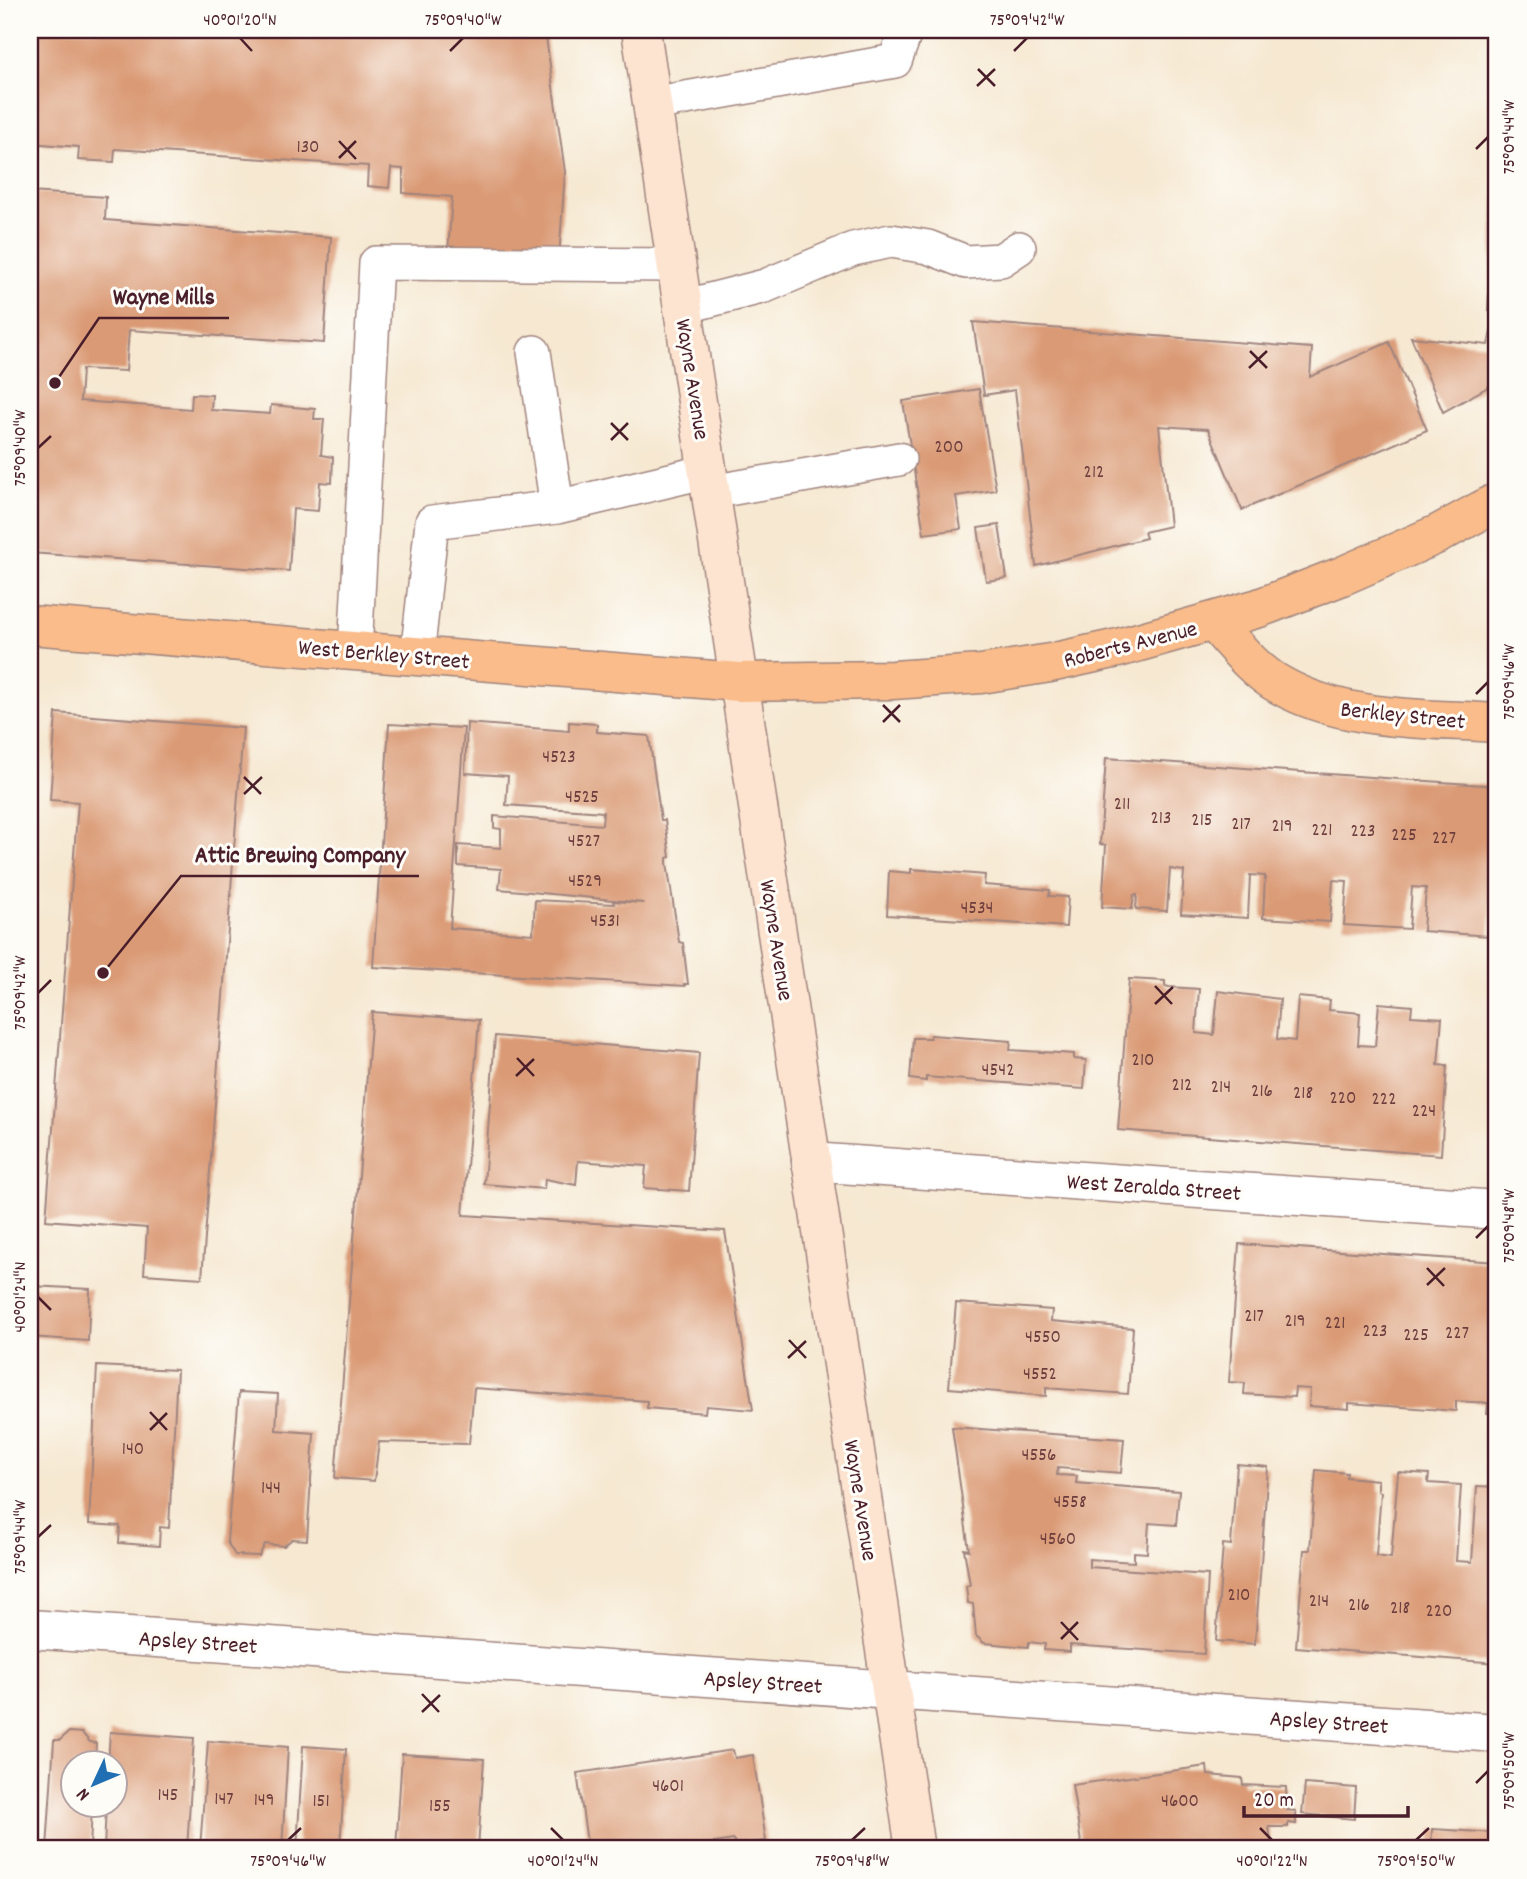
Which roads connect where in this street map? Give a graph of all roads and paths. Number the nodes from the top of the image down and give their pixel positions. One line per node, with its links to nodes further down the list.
1 (641, 30): 3 (main road, Wayne Avenue)
2 (906, 30): 3 (lane)
3 (652, 104): 5 (main road, Wayne Avenue)
4 (1019, 248): 6 (lane)
5 (677, 265): 6 (main road, Wayne Avenue); 14 (lane)
6 (683, 307): 9 (main road, Wayne Avenue)
7 (534, 352): 11 (lane)
8 (899, 459): 9 (lane)
9 (709, 481): 11 (lane); 16 (main road, Wayne Avenue)
10 (1497, 502): 12 (main road, Roberts Avenue)
11 (557, 507): 15 (lane)
12 (1214, 622): 16 (main road, Roberts Avenue); 17 (main road, Berkley Street)
13 (30, 625): 14 (main road, West Berkley Street)
14 (355, 651): 15 (main road, West Berkley Street)
15 (417, 656): 16 (main road, West Berkley Street)
16 (739, 682): 18 (main road, Wayne Avenue)
17 (1497, 723)
18 (811, 1162): 19 (street, West Zeralda Street); 21 (main road, Wayne Avenue)
19 (1497, 1210)
20 (30, 1629): 21 (street, Apsley Street)
21 (891, 1691): 22 (street, Apsley Street); 23 (main road, Wayne Avenue)
22 (1497, 1733)
23 (915, 1849)

